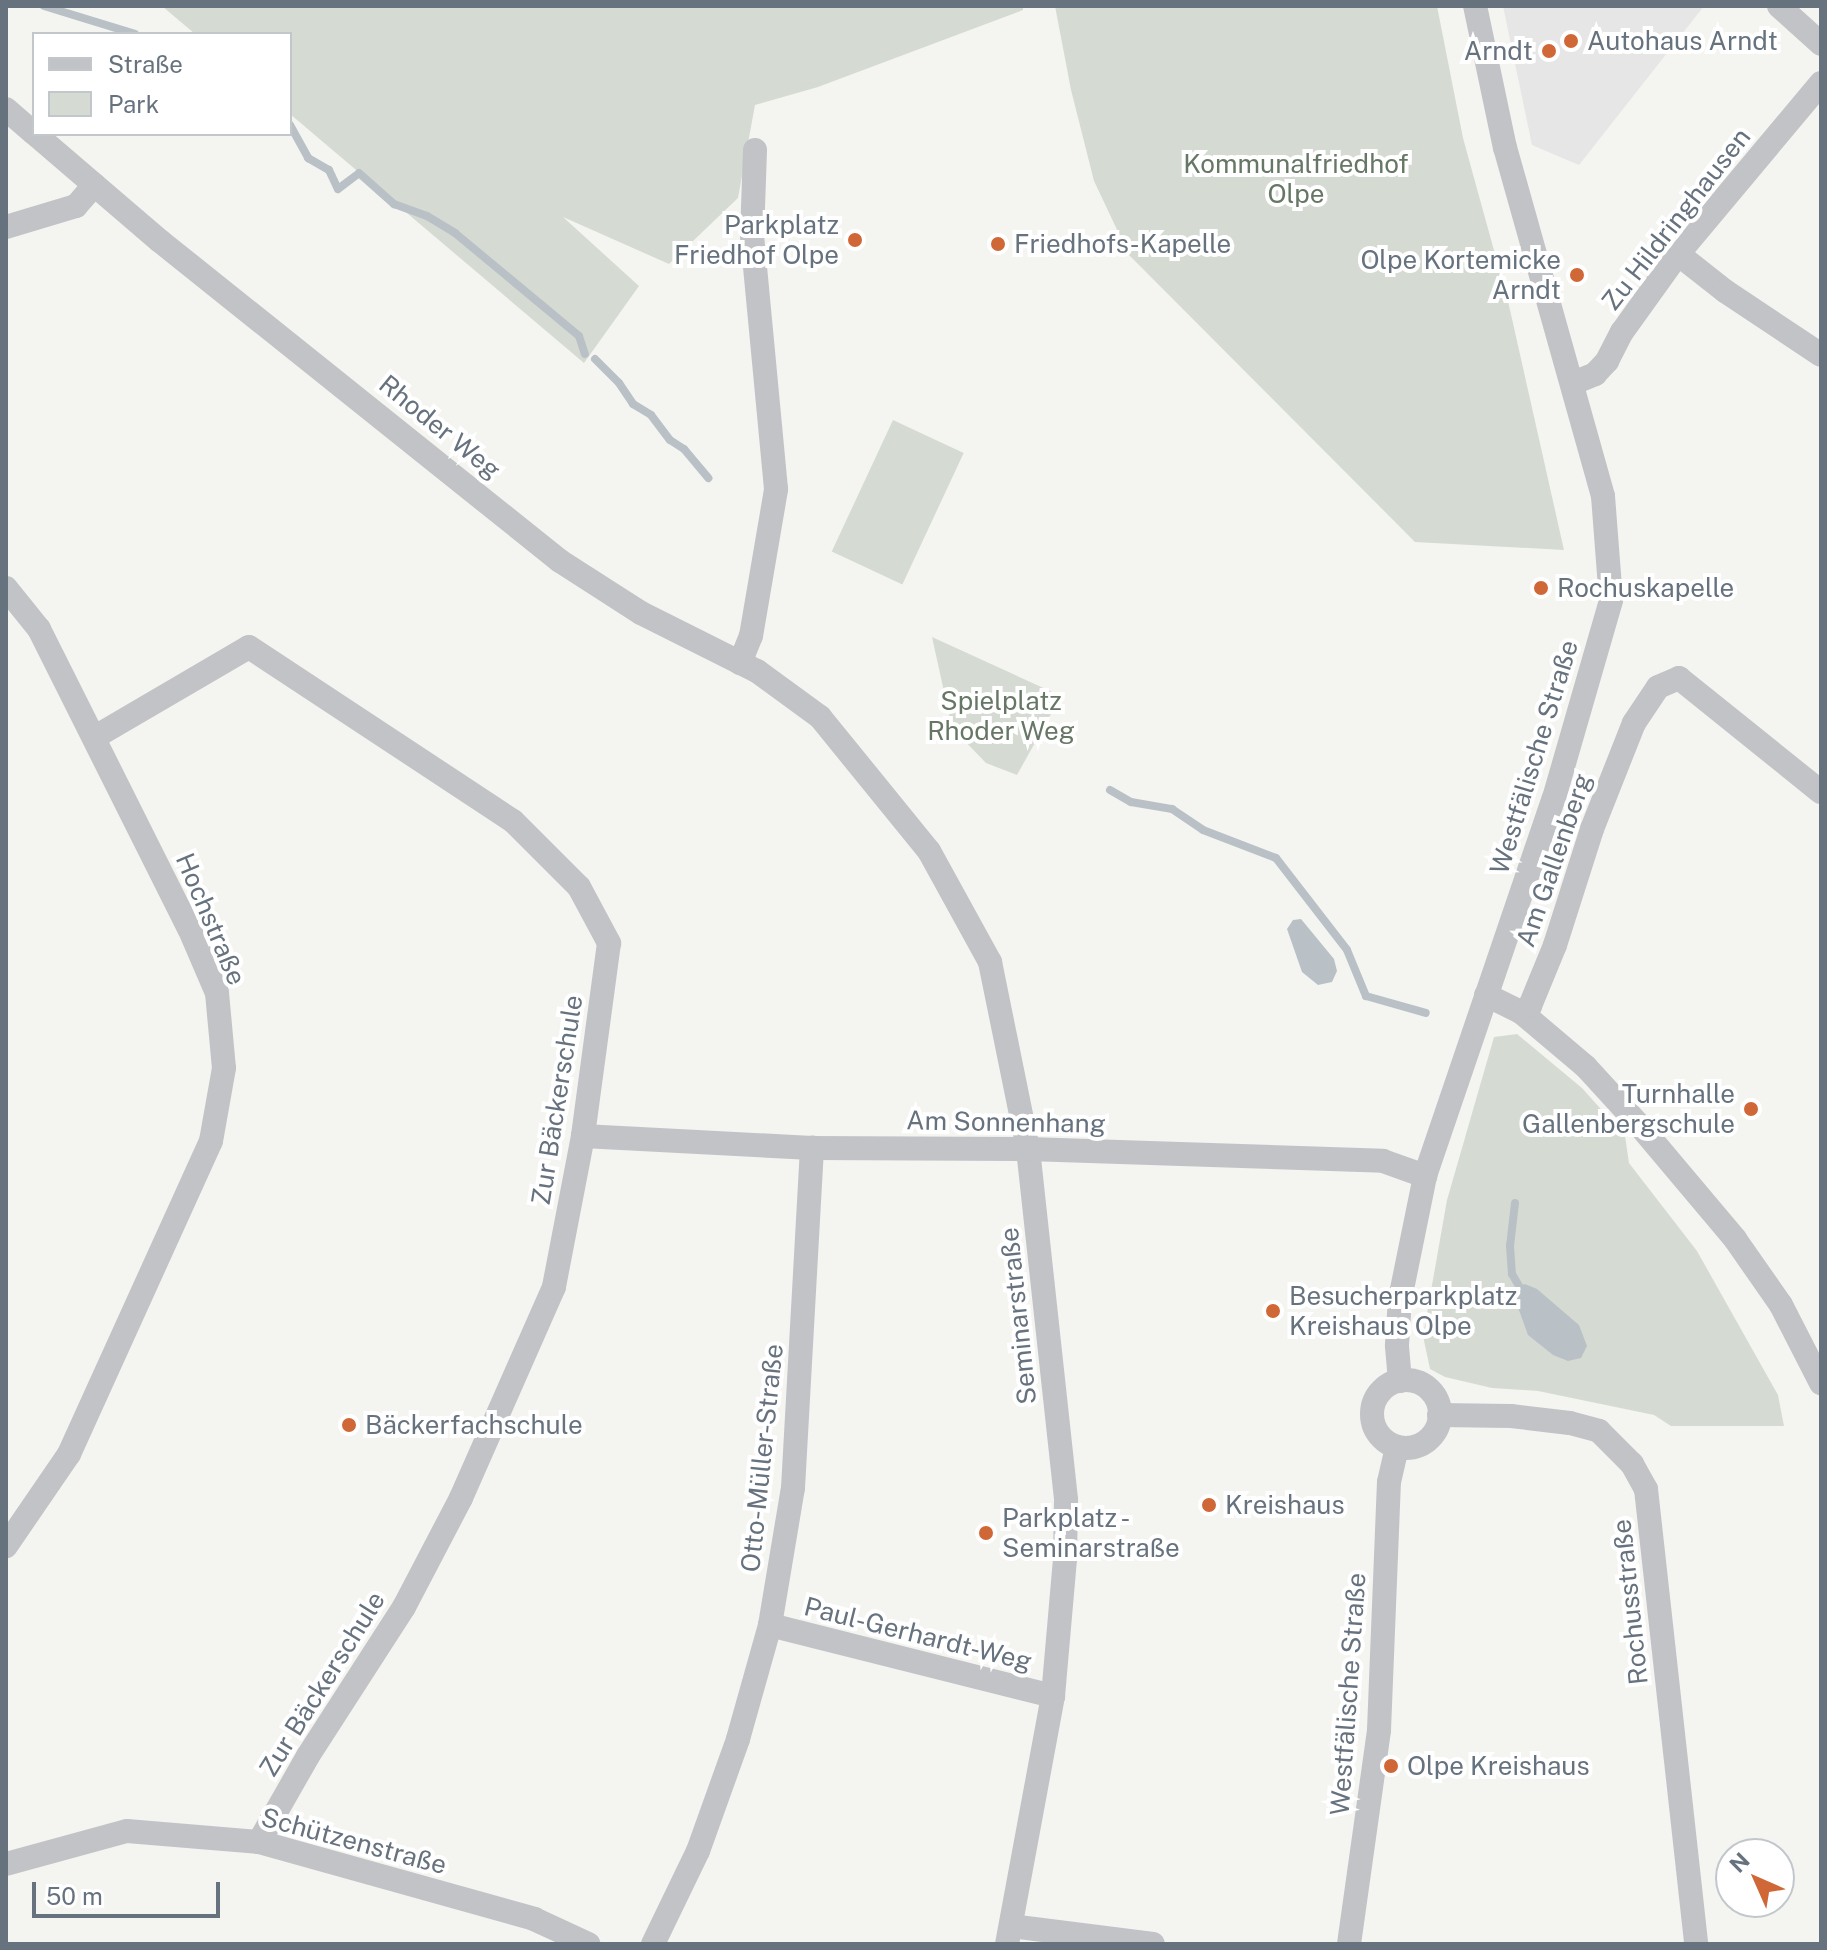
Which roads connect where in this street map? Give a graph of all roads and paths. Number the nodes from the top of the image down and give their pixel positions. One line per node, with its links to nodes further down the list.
1 (1475, 6): 13 (street, Westfälische Straße)
2 (1779, 6): 3 (street)
3 (1821, 44)
4 (1815, 89): 11 (street, Zu Hildringhausen)
5 (6, 109): 6 (street, Rhoder Weg)
6 (32, 132)
7 (36, 136): 9 (street, Rhoder Weg)
8 (755, 150): 15 (street)
9 (94, 185): 10 (street); 15 (street, Rhoder Weg)
10 (6, 227)
11 (1678, 254): 12 (street); 13 (street, Zu Hildringhausen)
12 (1821, 355)
13 (1573, 383): 19 (street, Westfälische Straße)
14 (6, 588): 17 (street, Hochstraße)
15 (740, 663): 16 (street, Rhoder Weg)
16 (831, 730): 23 (street, Seminarstraße)
17 (95, 737): 21 (street, Zur Bäckerschule); 29 (street, Hochstraße)
18 (1821, 792): 20 (street, Am Gallenberg)
19 (1486, 995): 20 (street); 24 (street, Westfälische Straße)
20 (1521, 1012): 26 (street)
21 (583, 1136): 22 (street, Am Sonnenhang); 32 (street, Zur Bäckerschule)
22 (812, 1148): 23 (street, Am Sonnenhang); 30 (street, Otto-Müller-Straße)
23 (1028, 1149): 24 (street, Am Sonnenhang); 31 (street, Seminarstraße)
24 (1425, 1176): 25 (street, Westfälische Straße)
25 (1400, 1381): 27 (street); 28 (street)
26 (1821, 1383)
27 (1439, 1415): 28 (street); 39 (street, Rochusstraße)
28 (1397, 1447): 38 (street, Westfälische Straße)
29 (6, 1546)
30 (770, 1625): 31 (street, Paul-Gerhardt-Weg); 36 (street, Otto-Müller-Straße)
31 (1053, 1696): 34 (street, Seminarstraße)
32 (259, 1842): 33 (street, Schützenstraße); 35 (street, Schützenstraße)
33 (6, 1864)
34 (1009, 1935): 37 (street)
35 (588, 1944)
36 (653, 1944)
37 (1153, 1944)
38 (1349, 1944)
39 (1696, 1944)

